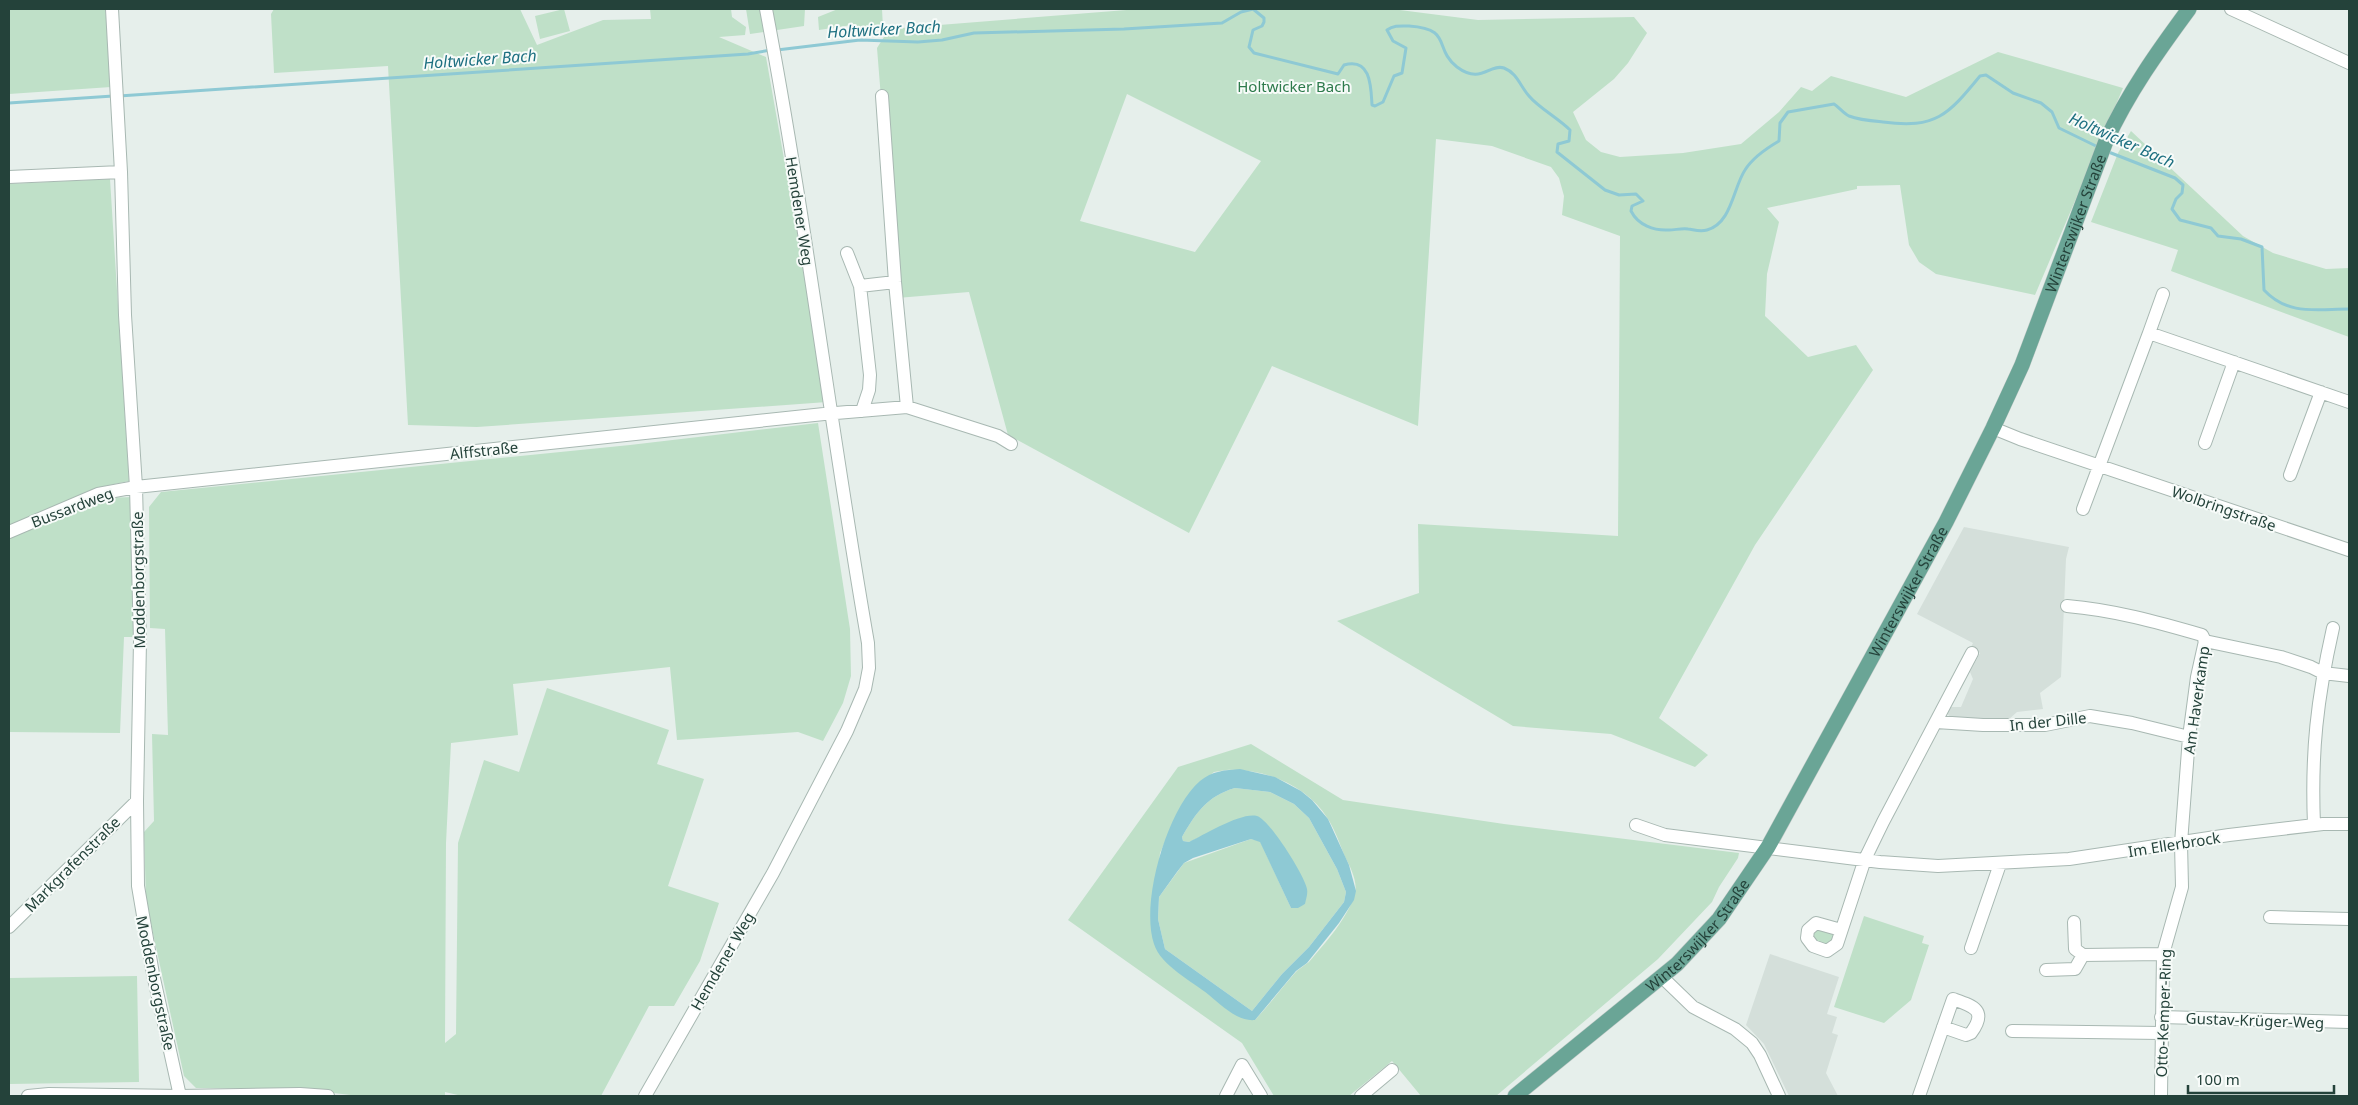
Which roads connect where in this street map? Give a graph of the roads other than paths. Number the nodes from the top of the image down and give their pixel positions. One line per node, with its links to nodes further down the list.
1 (112, 9): 7 (street, Moddenborgstraße)
2 (766, 9): 19 (street, Hemdener Weg)
3 (2189, 9): 20 (main road, Winterswijker Straße)
4 (2231, 9): 5 (street)
5 (2349, 62)
6 (882, 96): 10 (street)
7 (121, 172): 8 (street); 25 (street, Moddenborgstraße)
8 (9, 177)
9 (847, 253): 11 (street)
10 (895, 282): 11 (street); 17 (street)
11 (860, 286): 18 (street)
12 (2163, 294): 13 (street)
13 (2149, 332): 14 (street); 23 (street)
14 (2234, 362): 15 (street); 21 (street)
15 (2320, 392): 16 (street); 24 (street)
16 (2349, 402)
17 (907, 407): 18 (street); 22 (street)
18 (862, 412): 19 (street)
19 (831, 414): 25 (street, Alffstraße); 64 (street, Hemdener Weg)
20 (1993, 428): 23 (street, Wolbringstraße); 42 (main road, Winterswijker Straße)
21 (2205, 443)
22 (1011, 444)
23 (2100, 465): 26 (street); 28 (street, Wolbringstraße)
24 (2290, 475)
25 (136, 487): 27 (street, Bussardweg); 37 (street, Moddenborgstraße)
26 (2083, 509)
27 (9, 532)
28 (2349, 550)
29 (2067, 606): 31 (street, Am Haverkamp)
30 (2333, 628): 33 (street)
31 (2205, 641): 33 (street); 36 (street, Am Haverkamp)
32 (1972, 653): 35 (street)
33 (2323, 673): 34 (street); 40 (street)
34 (2349, 676)
35 (1936, 722): 36 (street, In der Dille); 43 (street)
36 (2189, 737): 41 (street, Am Haverkamp)
37 (136, 801): 48 (street, Markgrafenstraße); 62 (street, Moddenborgstraße)
38 (2349, 824): 40 (street, Im Ellerbrock)
39 (1636, 825): 42 (street, Im Ellerbrock)
40 (2314, 825): 41 (street, Im Ellerbrock)
41 (2181, 843): 44 (street, Im Ellerbrock); 51 (street, Otto-Kemper-Ring)
42 (1768, 847): 43 (street, Im Ellerbrock); 54 (main road, Winterswijker Straße)
43 (1865, 860): 44 (street, Im Ellerbrock); 49 (street)
44 (2000, 864): 50 (street)
45 (2270, 916): 46 (street)
46 (2349, 919)
47 (2074, 922): 52 (street)
48 (9, 927)
49 (1841, 930)
50 (1971, 948)
51 (2162, 954): 52 (street); 55 (street, Otto-Kemper-Ring)
52 (2083, 955): 53 (street)
53 (2046, 970)
54 (1662, 977): 68 (main road, Winterswijker Straße); 69 (street)
55 (2161, 1017): 56 (street, Gustav-Krüger-Weg); 59 (street, Otto-Kemper-Ring)
56 (2349, 1022)
57 (1943, 1027): 70 (street)
58 (2012, 1032): 59 (street)
59 (2161, 1032): 71 (street, Otto-Kemper-Ring)
60 (1392, 1070): 67 (street)
61 (28, 1096): 62 (street)
62 (180, 1096): 63 (street)
63 (328, 1096)
64 (644, 1096)
65 (1226, 1096): 66 (street)
66 (1261, 1096)
67 (1360, 1096)
68 (1516, 1096)
69 (1779, 1096)
70 (1919, 1096)
71 (2161, 1096)

